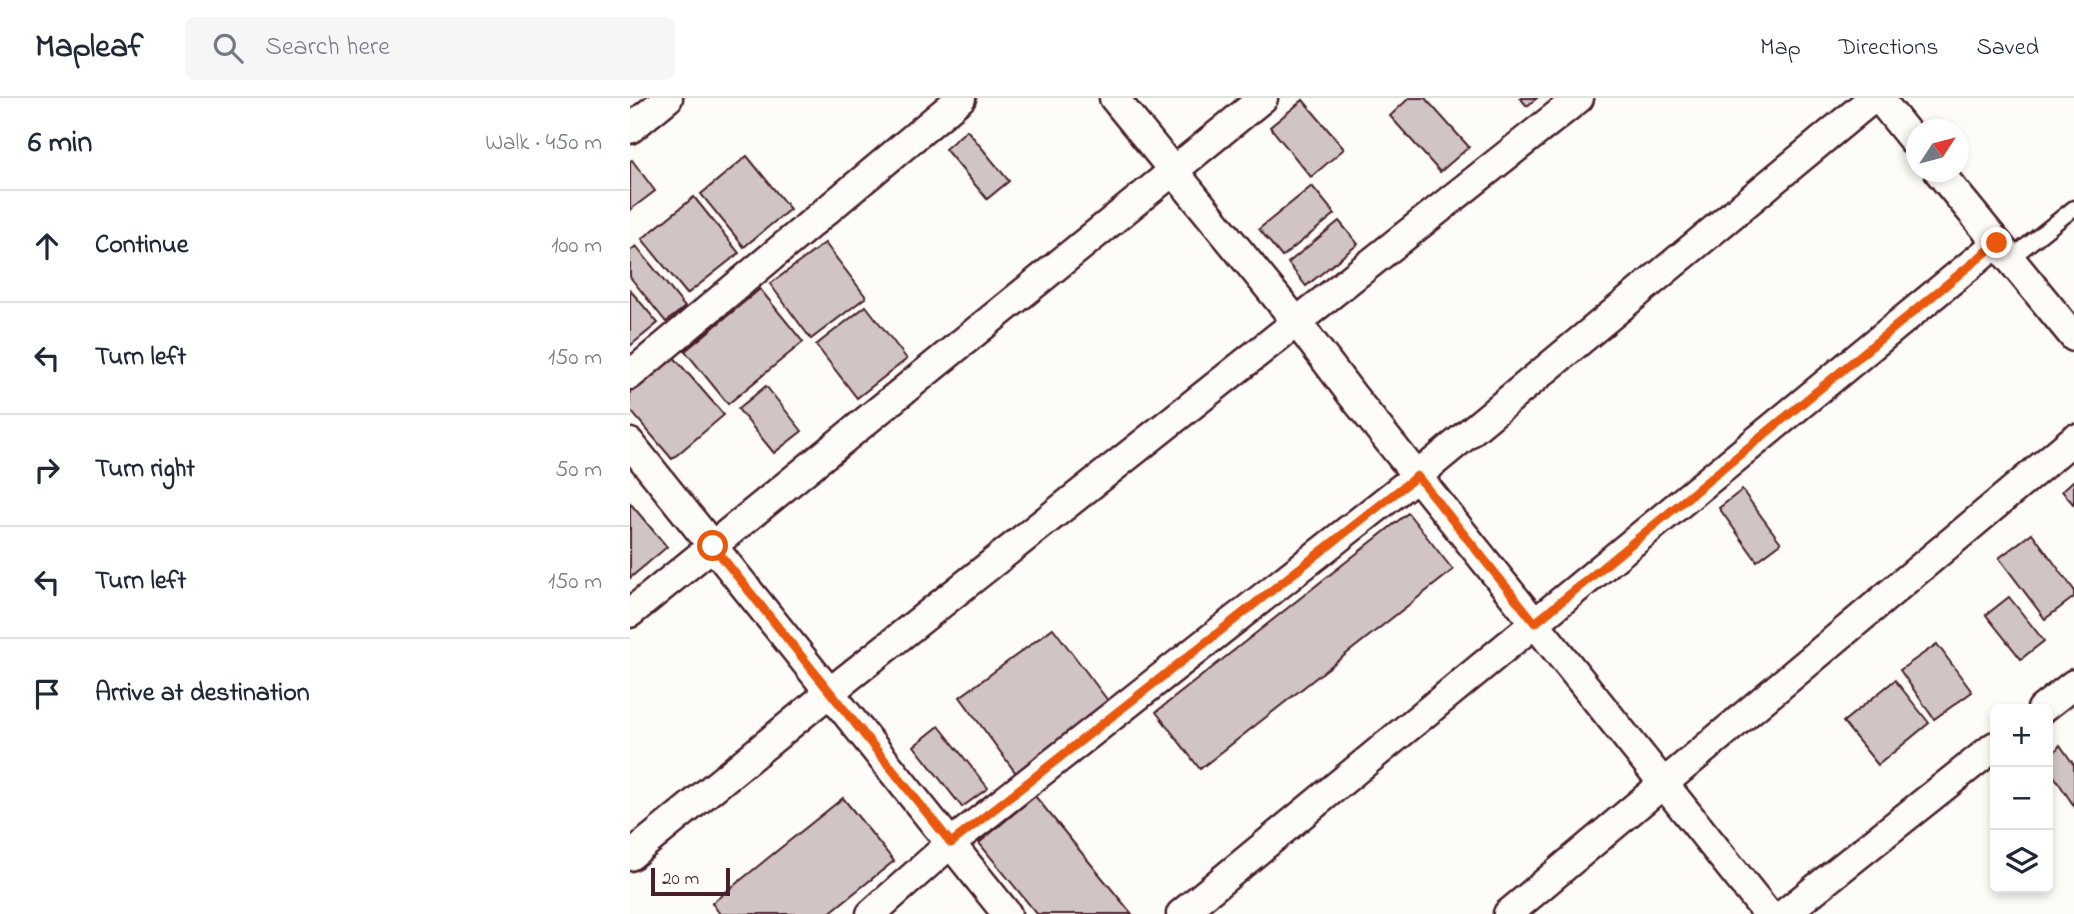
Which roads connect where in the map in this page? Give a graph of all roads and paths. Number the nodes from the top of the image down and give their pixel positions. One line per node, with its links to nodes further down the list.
1 (668, 98): 8 (street)
2 (961, 98): 16 (street)
3 (1114, 98): 10 (street)
4 (1263, 98): 10 (street)
5 (1579, 98): 14 (street)
6 (1873, 98): 19 (street)
7 (1879, 98): 9 (street)
8 (630, 130)
9 (1906, 132)
10 (1173, 171): 14 (street); 20 (street)
11 (1947, 182): 13 (street)
12 (2074, 208): 13 (lane)
13 (2004, 251): 15 (street); 22 (street)
14 (1296, 321): 19 (street); 24 (street)
15 (2074, 337)
16 (630, 375)
17 (2074, 439): 27 (street)
18 (630, 443): 20 (street)
19 (1417, 476): 22 (street); 28 (street)
20 (713, 546): 21 (street); 24 (street)
21 (630, 613)
22 (1535, 623): 27 (street); 32 (street)
23 (2074, 684): 25 (street)
24 (830, 692): 28 (street); 29 (street)
25 (2048, 704)
26 (1990, 750): 35 (street)
27 (1664, 784): 33 (street); 34 (street)
28 (951, 843): 30 (street); 31 (street)
29 (630, 856)
30 (871, 914)
31 (1007, 914)
32 (1181, 914)
33 (1508, 914)
34 (1768, 914)
35 (1784, 914)

